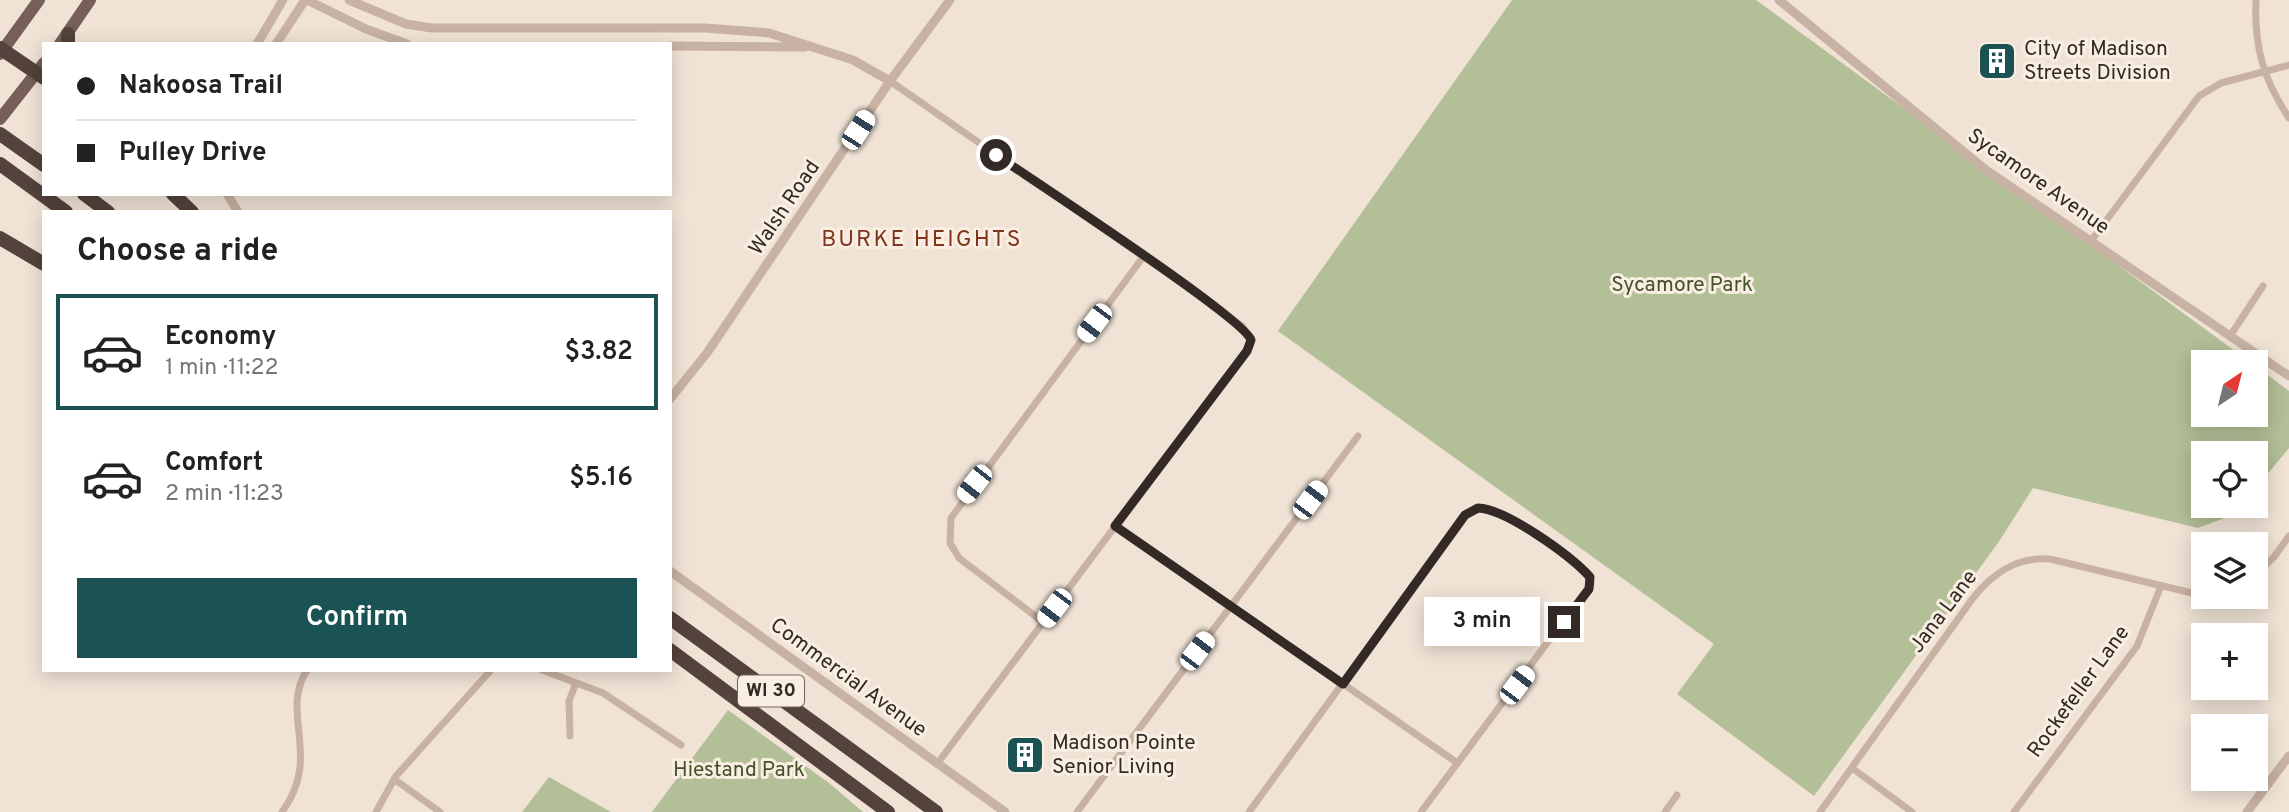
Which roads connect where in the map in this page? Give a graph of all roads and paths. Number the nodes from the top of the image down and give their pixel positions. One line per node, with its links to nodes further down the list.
1 (38, 0): 15 (main road)
2 (90, 0): 9 (main road)
3 (284, 0): 10 (street)
4 (306, 0): 11 (street); 12 (street)
5 (349, 0): 14 (street)
6 (950, 0): 19 (street, Walsh Road)
7 (1779, 0): 31 (street, Sycamore Avenue)
8 (2256, 0): 18 (street)
9 (65, 40)
10 (258, 42)
11 (277, 42)
12 (402, 42)
13 (672, 46): 14 (street)
14 (816, 48): 19 (street)
15 (1, 51): 17 (highway)
16 (2289, 65): 18 (street)
17 (41, 71): 21 (main road)
18 (2265, 71): 20 (street); 31 (street)
19 (890, 81): 32 (street); 37 (street, Walsh Road)
20 (2289, 118)
21 (0, 119)
22 (0, 134): 24 (highway)
23 (1, 164): 25 (highway)
24 (42, 164)
25 (42, 194)
26 (44, 196): 28 (highway)
27 (87, 196): 29 (highway)
28 (63, 210)
29 (105, 210)
30 (0, 238): 33 (highway)
31 (2091, 241): 35 (street, Sycamore Avenue)
32 (1143, 257): 39 (street); 47 (street)
33 (42, 263)
34 (2263, 286): 35 (street)
35 (2230, 336): 36 (street, Sycamore Avenue)
36 (2289, 376)
37 (672, 397)
38 (1358, 436): 45 (street)
39 (1115, 526): 45 (street); 47 (street)
40 (2289, 536): 41 (street)
41 (2268, 562)
42 (672, 572): 58 (street, Commercial Avenue)
43 (2161, 586): 44 (street, Jana Lane); 60 (street, Jana Lane); 78 (street, Rockefeller Lane)
44 (2191, 593)
45 (1231, 607): 53 (street); 72 (street)
46 (672, 619): 59 (highway, WI 30)
47 (1043, 622): 58 (street)
48 (672, 651): 61 (highway, WI 30)
49 (306, 672): 64 (street)
50 (489, 672): 62 (street)
51 (547, 672): 52 (street)
52 (576, 683): 54 (street); 55 (street)
53 (1343, 684): 57 (street); 57 (street); 73 (street)
54 (570, 736)
55 (681, 745)
56 (2289, 755): 79 (street)
57 (1456, 762): 74 (street)
58 (937, 764): 71 (street, Commercial Avenue)
59 (872, 765): 69 (highway, WI 30); 70 (highway)
60 (1852, 768): 76 (street, Jana Lane); 77 (street)
61 (832, 770): 67 (highway); 68 (highway, WI 30)
62 (394, 779): 65 (street); 66 (street)
63 (1676, 795): 75 (street)
64 (282, 812)
65 (376, 812)
66 (440, 812)
67 (880, 812)
68 (888, 812)
69 (936, 812)
70 (946, 812)
71 (1005, 812)
72 (1077, 812)
73 (1249, 812)
74 (1420, 812)
75 (1665, 812)
76 (1819, 812)
77 (1912, 812)
78 (2014, 812)
79 (2247, 812)

